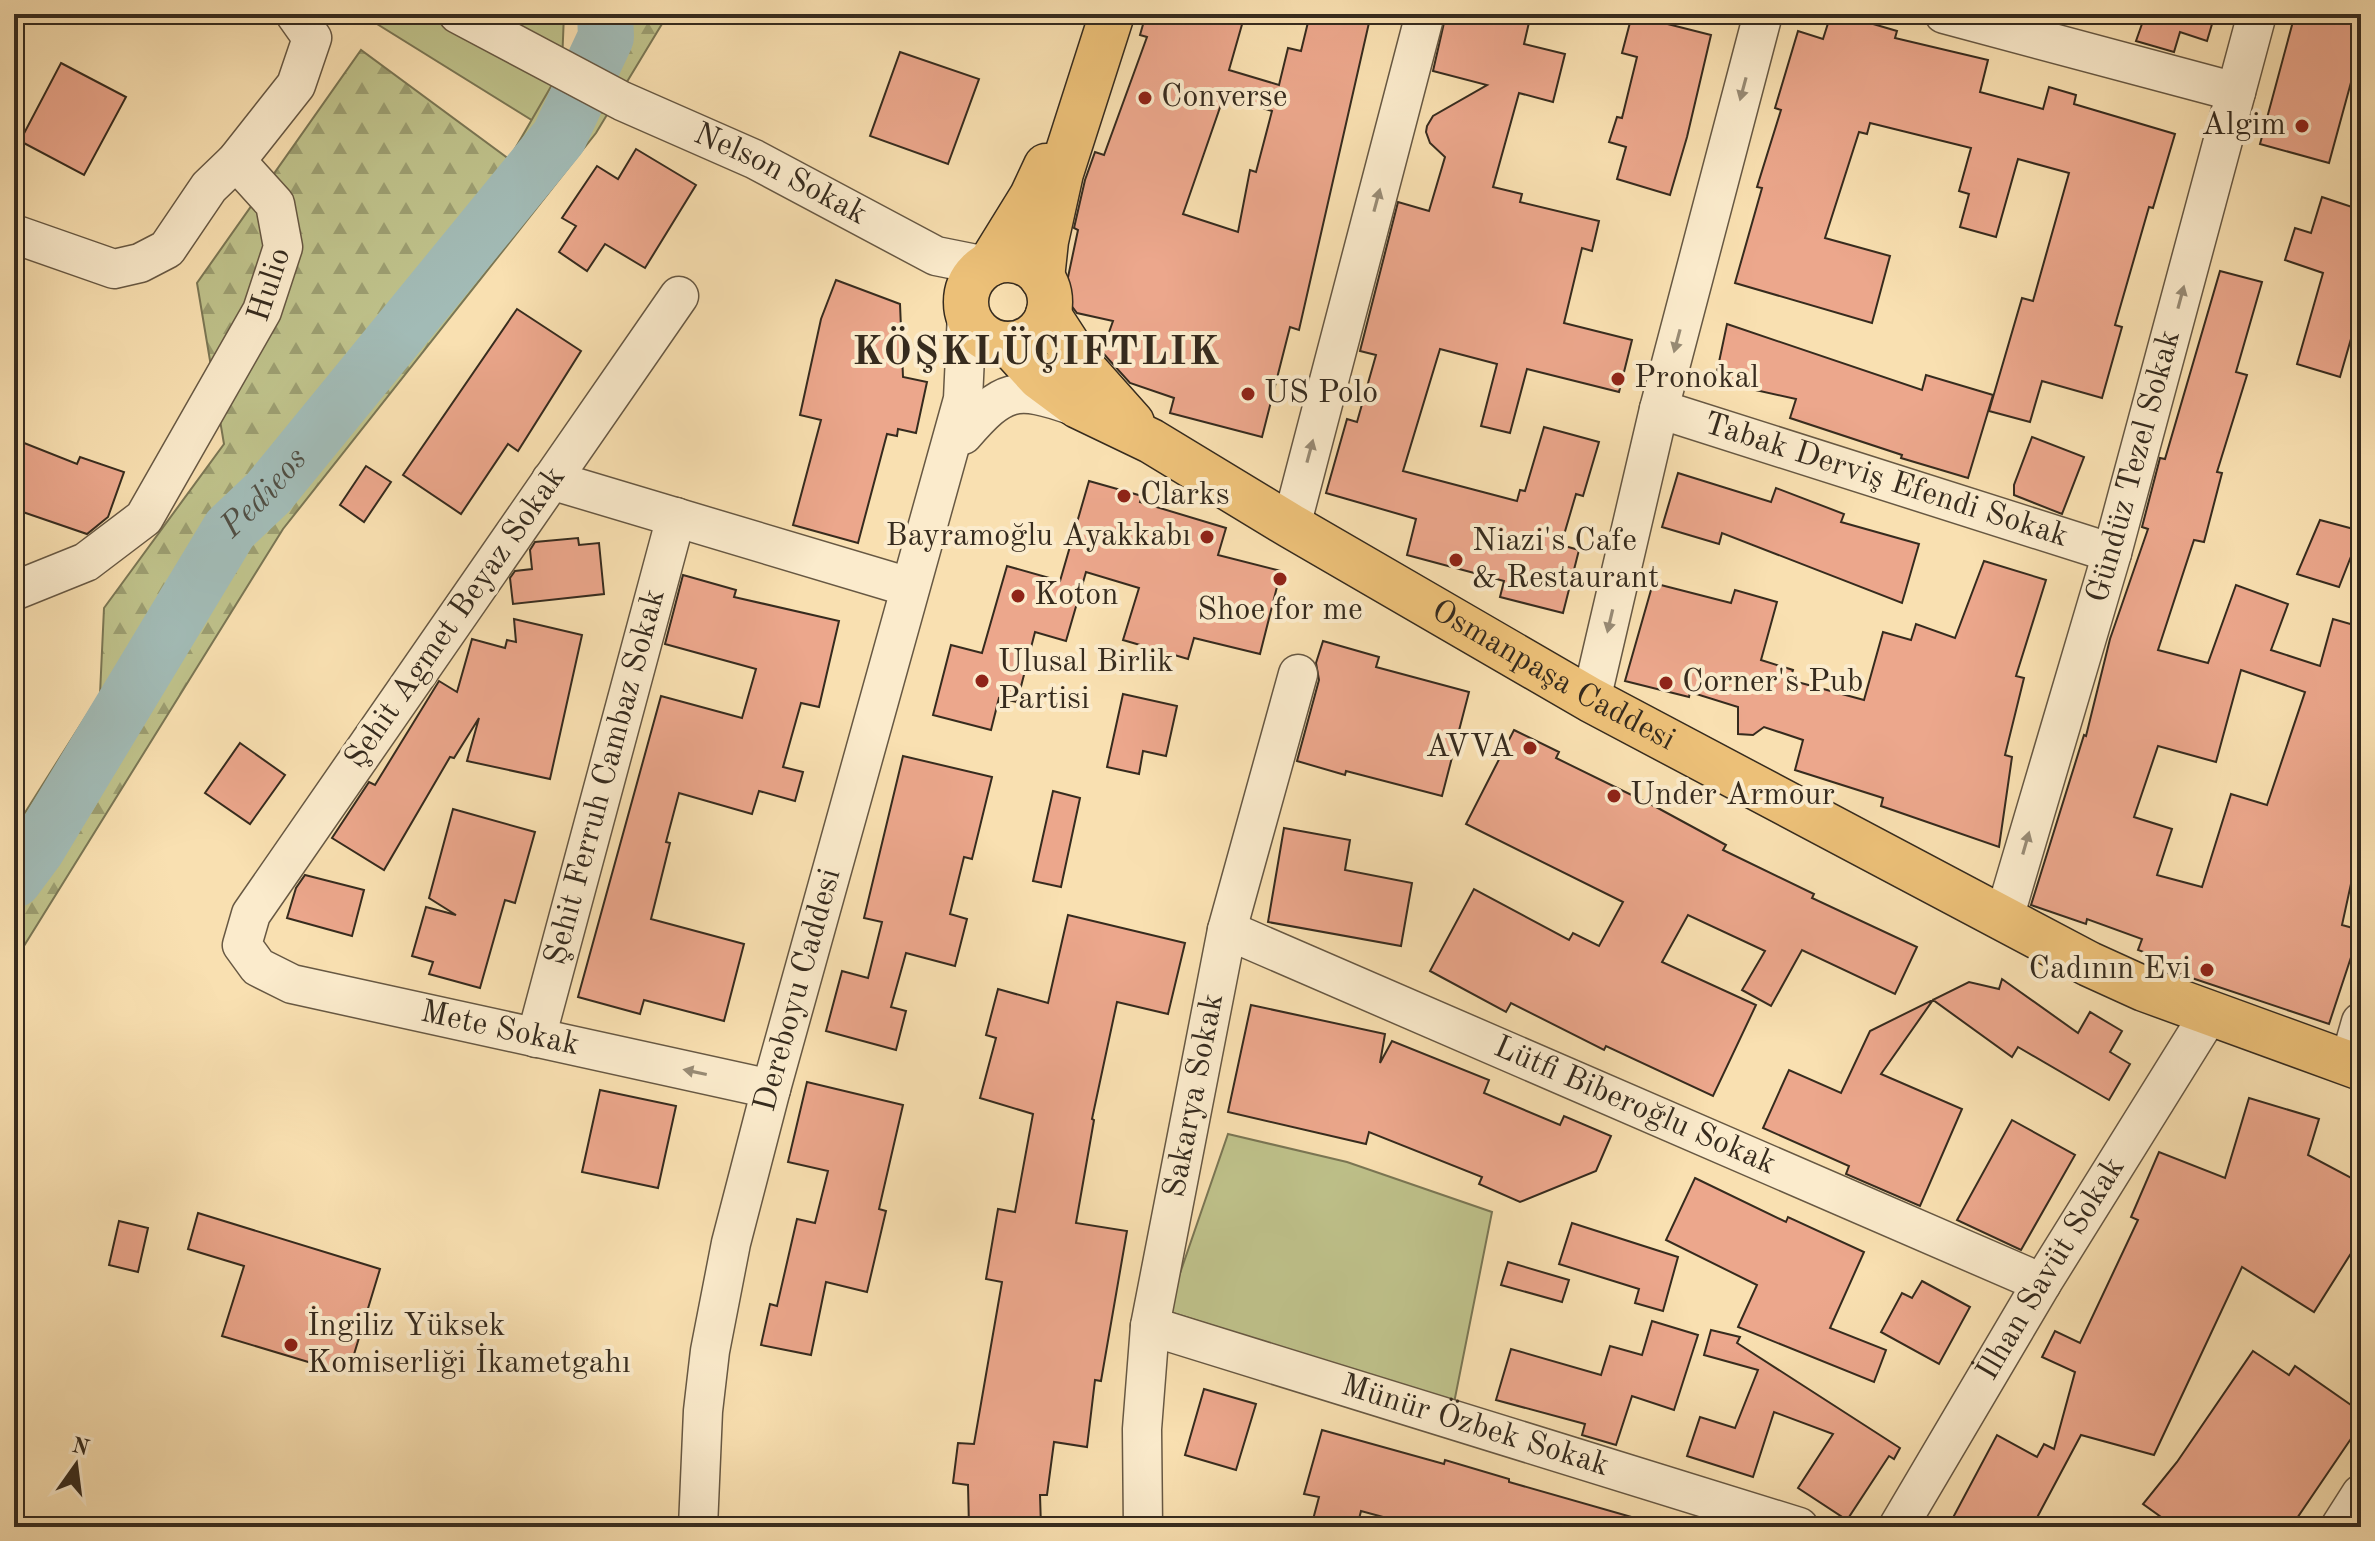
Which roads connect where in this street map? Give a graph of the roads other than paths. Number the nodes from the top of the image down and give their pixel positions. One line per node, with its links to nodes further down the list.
1 (295, 14): 9 (street)
2 (458, 14): 11 (street, Nelson Sokak)
3 (1425, 14): 21 (street, one-way to 3)
4 (1763, 14): 16 (street, one-way to 16)
5 (1944, 14): 8 (street)
6 (2257, 14): 8 (street, Gündüz Tezel Sokak)
7 (1106, 34): 11 (main road, Dereboyu Caddesi); 13 (main road, Dereboyu Caddesi)
8 (2236, 92): 22 (street, Gündüz Tezel Sokak, one-way to 8)
9 (236, 161): 10 (street); 24 (street, Hulio)
10 (14, 234)
11 (977, 286): 13 (main road); 14 (main road); 18 (street, Dereboyu Caddesi)
12 (679, 296): 19 (street, Şehit Agmet Beyaz Sokak)
13 (1045, 296): 14 (main road); 17 (main road, Osmanpaşa Caddesi)
14 (1006, 344): 15 (main road, Osmanpaşa Caddesi); 18 (street, Dereboyu Caddesi)
15 (1084, 409): 17 (main road, Osmanpaşa Caddesi); 18 (street)
16 (1659, 409): 22 (street, Tabak Derviş Efendi Sokak); 26 (street, one-way to 26)
17 (1151, 441): 21 (main road, Osmanpaşa Caddesi)
18 (954, 448): 23 (street, Dereboyu Caddesi)
19 (551, 480): 20 (street); 29 (street, Şehit Agmet Beyaz Sokak)
20 (676, 517): 23 (street); 32 (street, Şehit Ferruh Cambaz Sokak)
21 (1291, 526): 26 (main road, Osmanpaşa Caddesi)
22 (2112, 553): 27 (street, Gündüz Tezel Sokak, one-way to 22)
23 (909, 587): 34 (street, Dereboyu Caddesi)
24 (14, 591)
25 (1298, 674): 28 (street, Sakarya Sokak)
26 (1591, 700): 27 (main road, Osmanpaşa Caddesi)
27 (2004, 918): 30 (main road, Osmanpaşa Caddesi)
28 (1227, 930): 35 (street, Lütfi Biberoğlu Sokak); 36 (street, Sakarya Sokak)
29 (242, 945): 32 (street, Mete Sokak)
30 (2210, 1013): 33 (main road, Osmanpaşa Caddesi); 35 (street, İlhan Savüt Sokak)
31 (2361, 1022): 33 (street)
32 (536, 1038): 34 (street, Mete Sokak, one-way to 32)
33 (2355, 1066)
34 (771, 1089): 38 (street, Dereboyu Caddesi)
35 (2042, 1283): 41 (street, İlhan Savüt Sokak)
36 (1150, 1326): 39 (street, Sakarya Sokak); 40 (street, Münür Özbek Sokak)
37 (2361, 1494): 42 (street)
38 (698, 1527)
39 (1143, 1527)
40 (1799, 1527)
41 (1898, 1527)
42 (2340, 1527)

